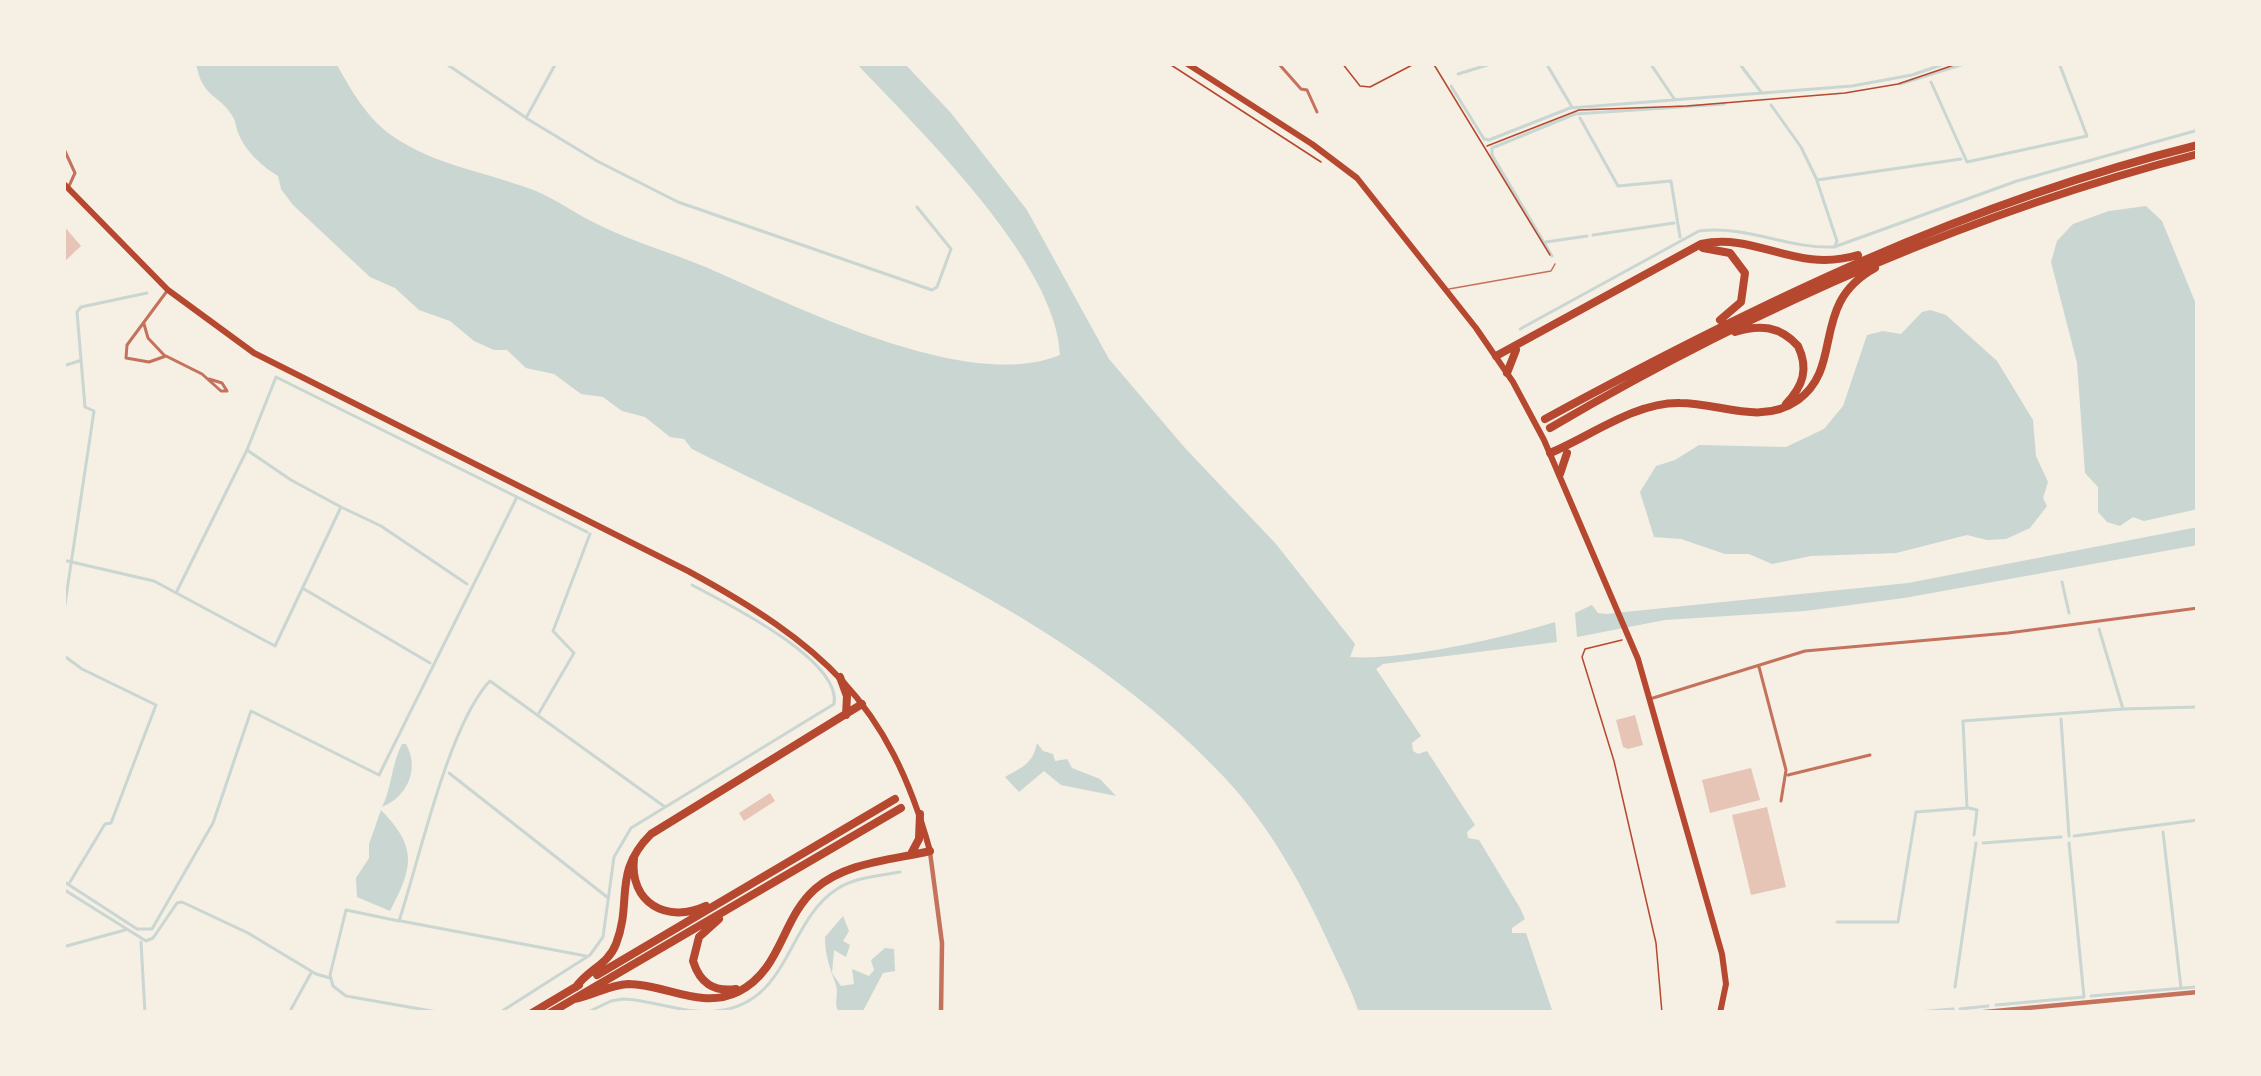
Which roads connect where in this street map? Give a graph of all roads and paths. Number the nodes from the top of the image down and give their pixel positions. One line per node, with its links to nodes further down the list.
1 (1168, 63): 13 (path)
2 (1186, 63): 20 (main road)
3 (1277, 63): 8 (street)
4 (1342, 63): 5 (path)
5 (1417, 63)
6 (1433, 63): 10 (path)
7 (1960, 63): 10 (path)
8 (1317, 112)
9 (2198, 145): 15 (highway)
10 (1487, 146): 18 (path)
11 (63, 148): 14 (street)
12 (2198, 154): 17 (highway)
13 (1323, 163)
14 (65, 185): 19 (main road)
15 (1883, 250): 16 (highway); 22 (highway)
16 (1684, 252): 22 (highway); 23 (highway)
17 (1902, 252): 22 (highway); 28 (highway)
18 (1556, 264): 20 (lane)
19 (168, 290): 21 (street); 37 (main road)
20 (1446, 291): 25 (main road)
21 (144, 321): 24 (street); 24 (street)
22 (1695, 342): 28 (highway); 29 (highway)
23 (1519, 346): 25 (highway); 26 (highway)
24 (166, 356): 27 (street)
25 (1497, 357): 26 (main road)
26 (1508, 373): 32 (main road)
27 (209, 380)
28 (1779, 410): 30 (highway)
29 (1547, 424)
30 (1584, 440): 31 (highway); 32 (highway)
31 (1568, 453): 32 (highway); 33 (highway)
32 (1551, 455): 33 (main road)
33 (1560, 474): 35 (main road)
34 (2198, 608): 36 (street)
35 (1627, 635): 38 (main road); 57 (path)
36 (1758, 665): 38 (street); 42 (street)
37 (840, 677): 39 (main road); 40 (highway)
38 (1651, 698): 58 (main road)
39 (862, 704): 40 (highway); 44 (main road)
40 (846, 716): 45 (highway)
41 (1870, 754): 42 (street)
42 (1786, 775): 43 (street)
43 (1781, 800)
44 (920, 814): 46 (main road); 47 (highway)
45 (639, 846): 49 (highway); 51 (highway)
46 (930, 851): 47 (highway); 56 (street)
47 (911, 856): 50 (highway)
48 (747, 897): 49 (highway); 50 (highway); 53 (highway)
49 (717, 904): 51 (highway)
50 (748, 985): 53 (highway)
51 (576, 987): 54 (highway)
52 (2198, 992): 59 (street)
53 (574, 999): 55 (highway)
54 (532, 1013)
55 (550, 1013)
56 (941, 1013)
57 (1662, 1013)
58 (1720, 1013)
59 (1975, 1013)

